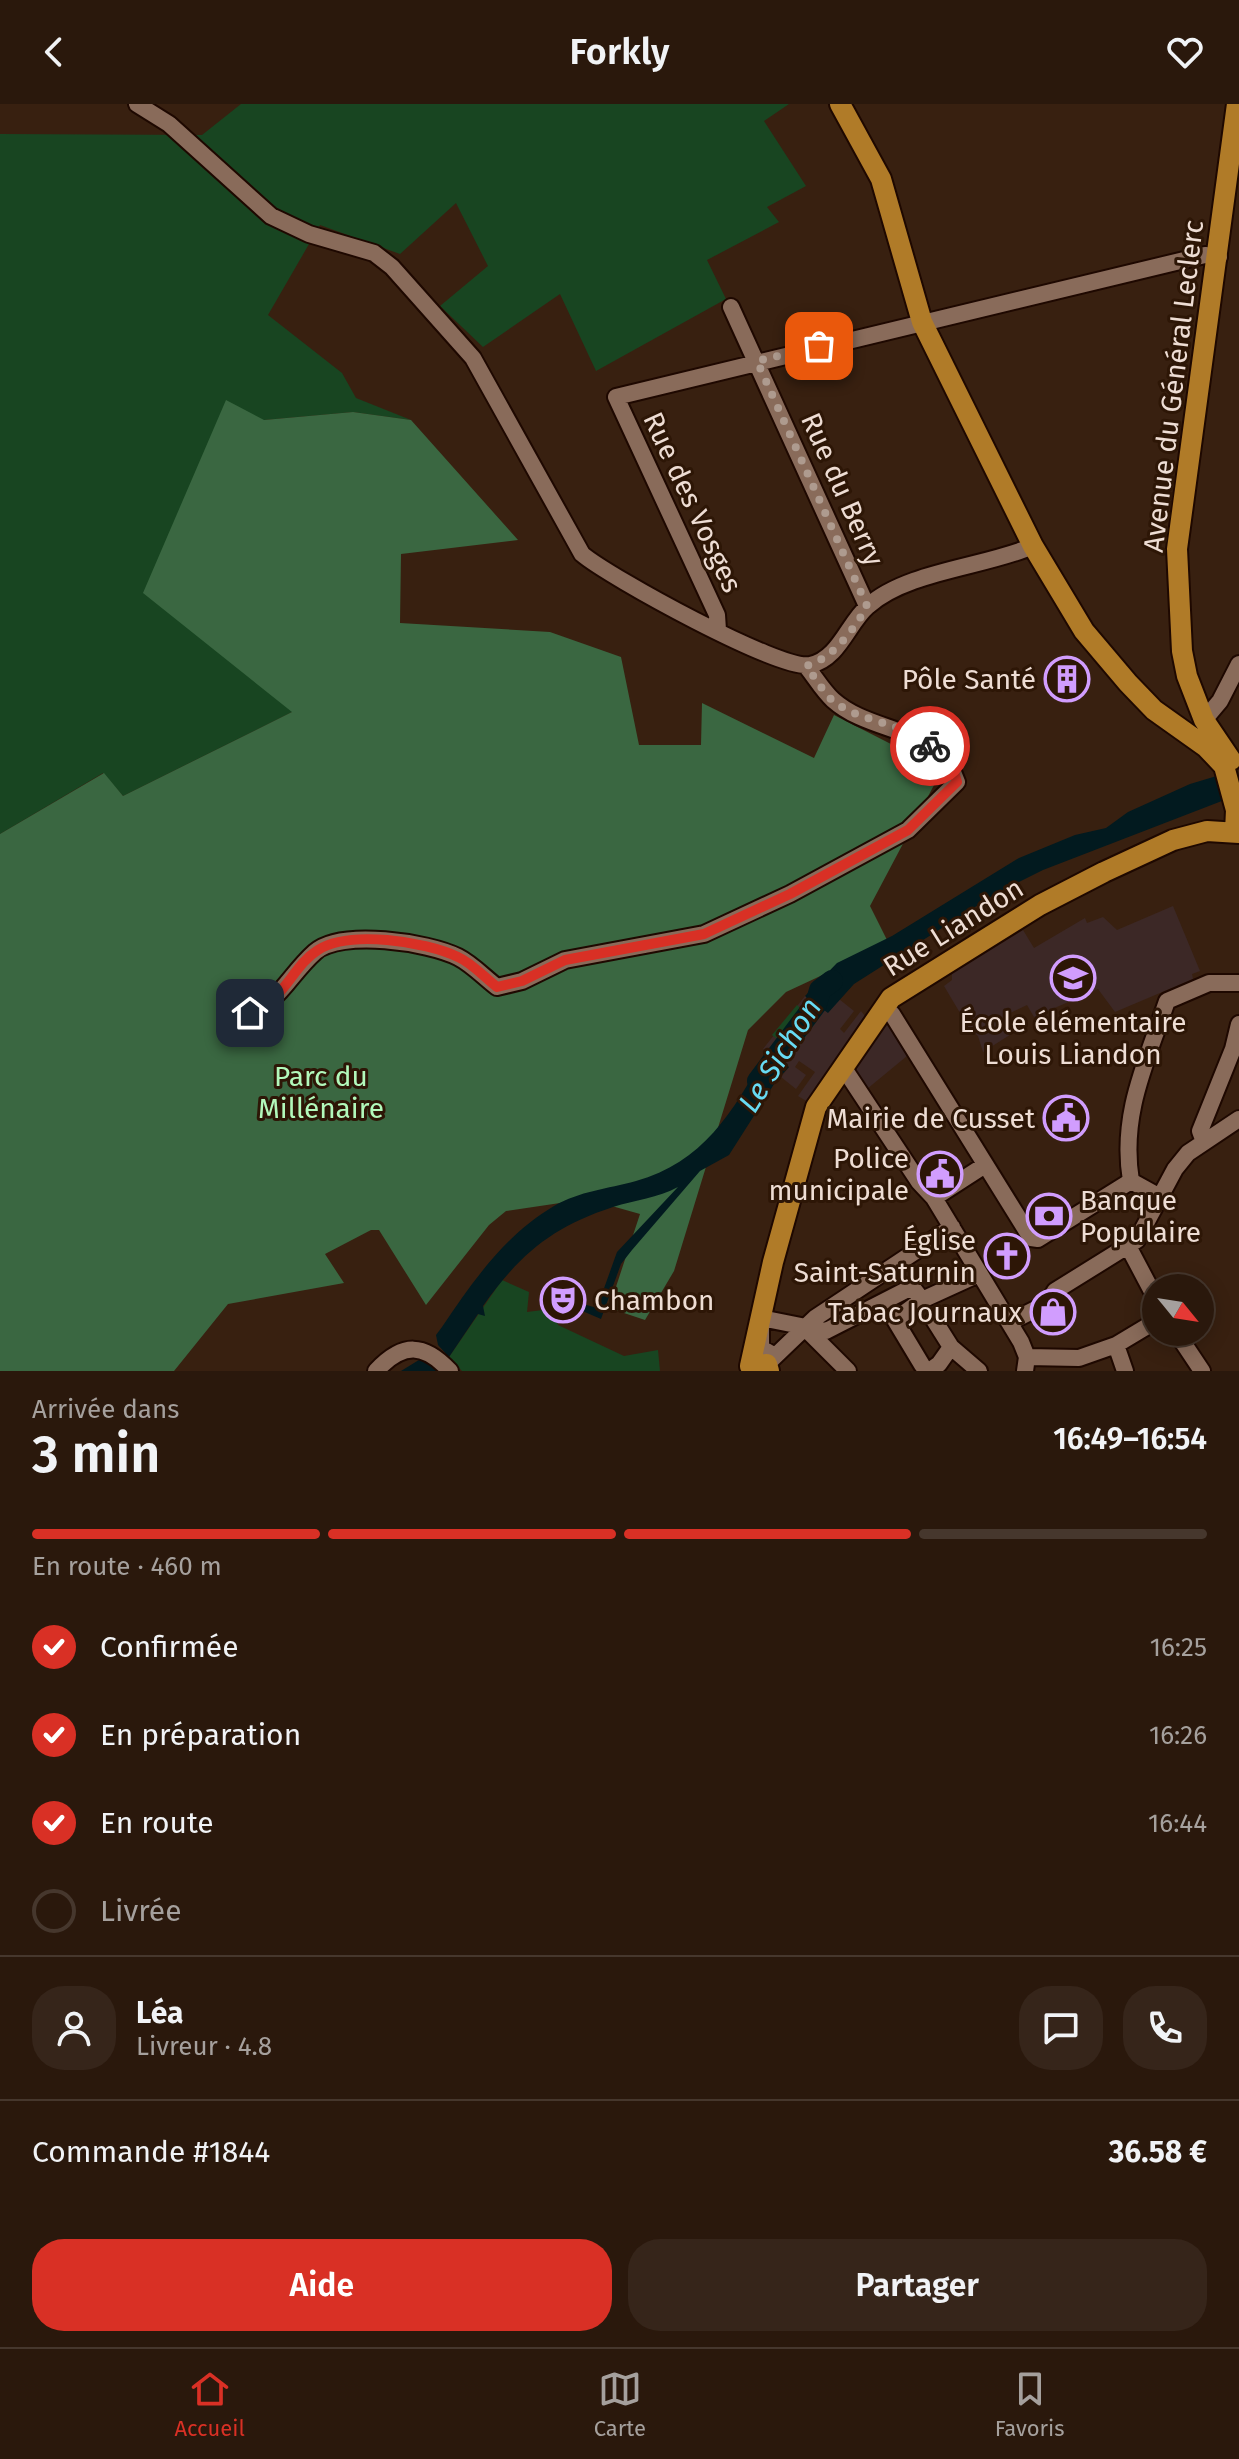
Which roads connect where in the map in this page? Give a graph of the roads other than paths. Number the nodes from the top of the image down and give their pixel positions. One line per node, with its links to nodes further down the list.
1 (137, 104): 10 (street)
2 (840, 104): 6 (main road)
3 (1237, 104): 4 (main road, Avenue du Général Leclerc)
4 (1219, 257): 6 (street); 14 (main road, Avenue du Général Leclerc)
5 (731, 307): 7 (street, Rue du Berry)
6 (922, 322): 7 (street); 8 (main road)
7 (757, 361): 9 (street, Rue du Berry); 10 (street, Rue des Vosges)
8 (1033, 546): 9 (street); 13 (main road)
9 (867, 606): 12 (street)
10 (718, 630): 12 (street)
11 (1239, 664): 14 (street)
12 (806, 666): 19 (street)
13 (1169, 720): 14 (main road); 15 (main road)
14 (1204, 720): 15 (main road, Avenue du Général Leclerc)
15 (1232, 771): 16 (main road)
16 (1238, 836): 18 (main road, Rue Liandon)
17 (1239, 983): 26 (street)
18 (883, 1009): 21 (main road, Rue Liandon); 25 (street)
19 (242, 1016)
20 (1239, 1024): 24 (street)
21 (843, 1067): 28 (street); 34 (main road, Rue Liandon)
22 (1239, 1119): 23 (street)
23 (1231, 1129): 24 (street)
24 (1204, 1142): 27 (street)
25 (985, 1165): 26 (street); 28 (street)
26 (1131, 1181): 27 (street)
27 (1160, 1197): 30 (street)
28 (934, 1198): 29 (street)
29 (952, 1227): 31 (street); 37 (street)
30 (1128, 1246): 32 (street); 36 (street)
31 (979, 1274): 33 (street); 36 (street)
32 (1143, 1274)
33 (922, 1300): 37 (street); 44 (street)
34 (761, 1318): 37 (street); 43 (main road, Rue Liandon)
35 (934, 1320): 41 (street)
36 (1010, 1322): 42 (street)
37 (805, 1328): 43 (street); 48 (street)
38 (1142, 1329): 39 (street)
39 (1116, 1345): 42 (street); 50 (street)
40 (1184, 1346): 45 (street)
41 (951, 1347): 44 (street); 49 (street)
42 (1026, 1364)
43 (759, 1366)
44 (926, 1368)
45 (1199, 1370)
46 (376, 1371): 47 (street)
47 (450, 1371)
48 (848, 1371)
49 (979, 1371)
50 (1125, 1371)

